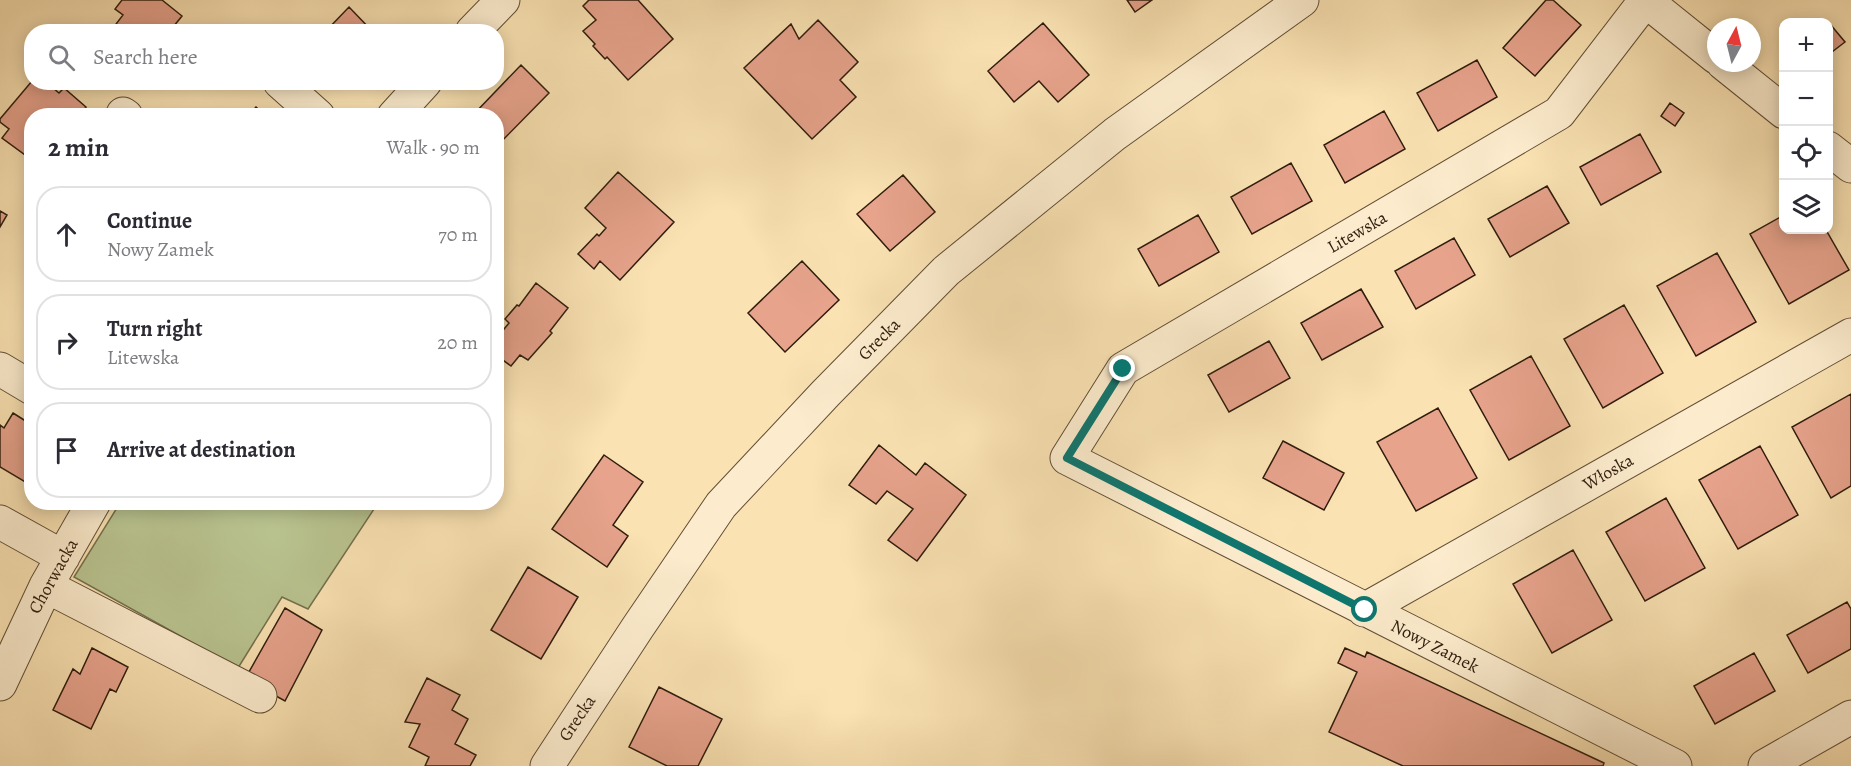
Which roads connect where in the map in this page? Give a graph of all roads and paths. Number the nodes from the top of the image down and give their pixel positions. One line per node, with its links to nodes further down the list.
1 (503, 0): 4 (street)
2 (1302, 0): 26 (street, Grecka)
3 (1645, 0): 5 (street); 17 (street, Litewska)
4 (480, 24)
5 (1707, 50)
6 (1734, 72): 11 (street)
7 (289, 90): 9 (street)
8 (418, 90): 10 (street)
9 (309, 108)
10 (401, 108)
11 (1779, 108)
12 (1833, 152): 13 (street)
13 (1851, 166)
14 (1851, 334): 22 (street, Włoska)
15 (0, 369): 16 (street)
16 (24, 383)
17 (1067, 458): 22 (street, Nowy Zamek)
18 (89, 510): 20 (street, Chorwacka)
19 (0, 522): 20 (street)
20 (63, 557): 21 (street, Chorwacka)
21 (46, 585): 23 (street, Chorwacka); 24 (street)
22 (1365, 610): 27 (street, Nowy Zamek)
23 (3, 670)
24 (260, 696)
25 (1851, 717): 28 (street)
26 (547, 766)
27 (1675, 766)
28 (1765, 766)

